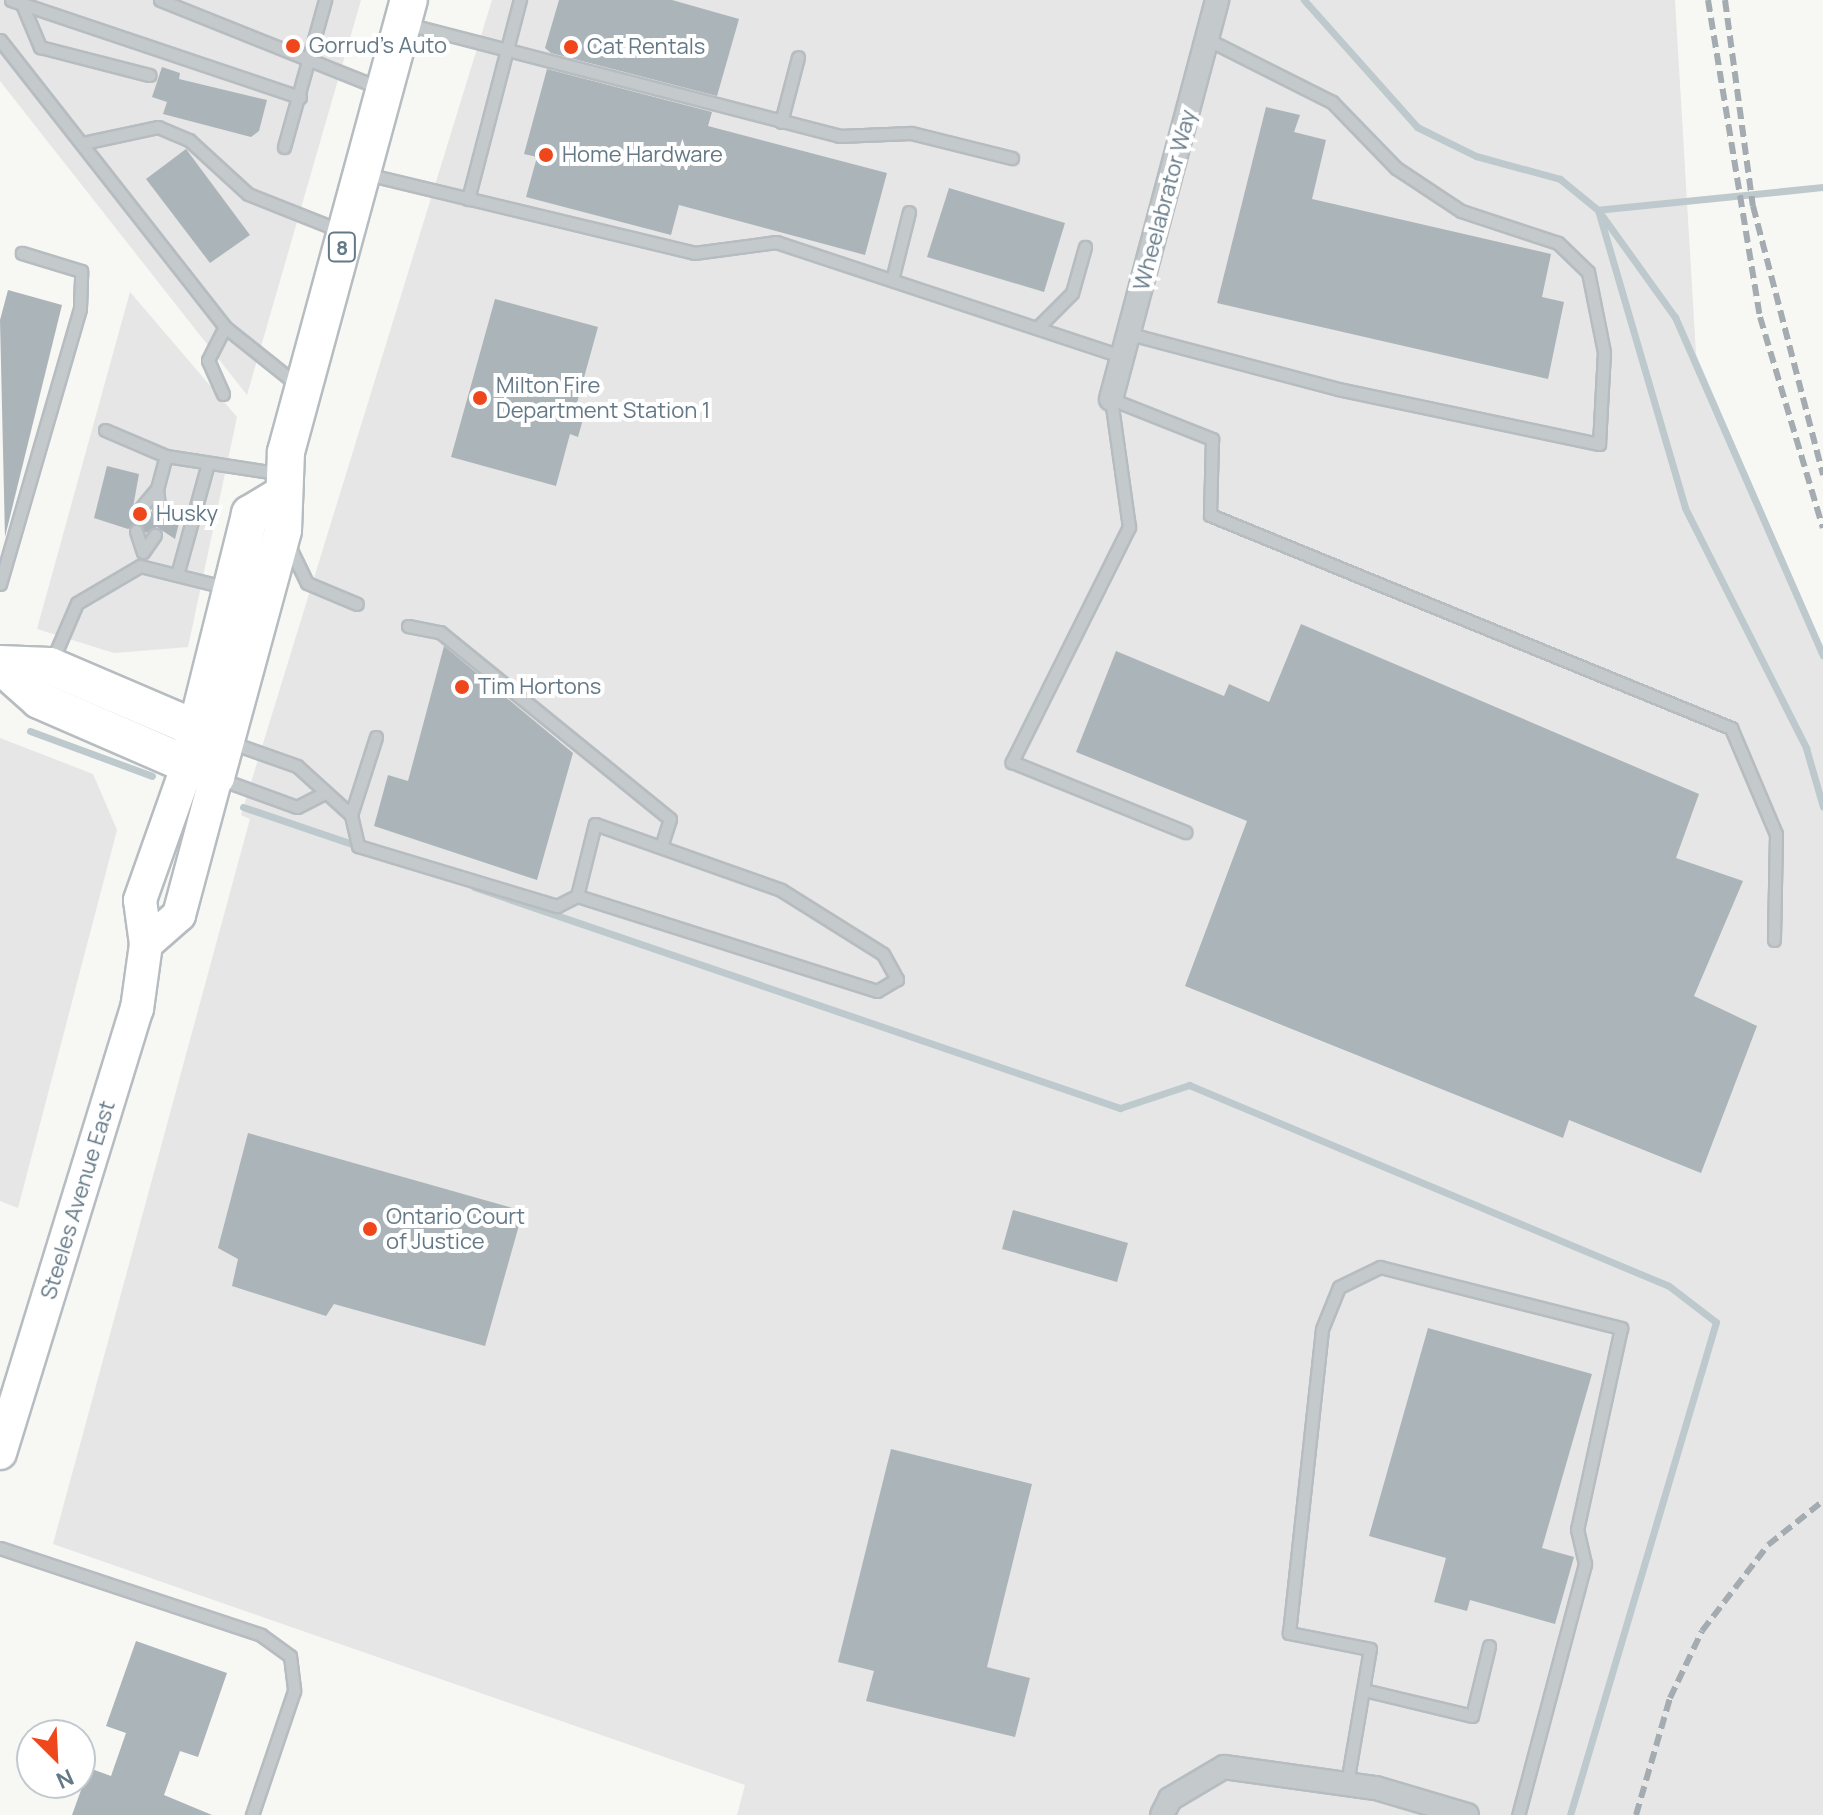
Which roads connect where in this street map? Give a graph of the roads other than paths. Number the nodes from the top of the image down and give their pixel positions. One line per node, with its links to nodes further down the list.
1 (160, 0): 10 (lane)
2 (325, 0): 10 (lane)
3 (520, 0): 9 (lane)
4 (1217, 0): 7 (street, Wheelabrator Way)
5 (17, 2): 12 (lane); 14 (lane)
6 (406, 11): 9 (lane); 13 (main road, Steeles Avenue East / 8)
7 (1207, 39): 28 (street, Wheelabrator Way); 28 (lane)
8 (0, 40): 16 (lane)
9 (506, 50): 15 (lane); 20 (lane)
10 (310, 56): 13 (lane); 14 (lane)
11 (798, 57): 15 (lane)
12 (149, 75)
13 (384, 90): 19 (main road, Steeles Avenue East / 8)
14 (300, 97): 17 (lane)
15 (781, 122): 18 (lane)
16 (83, 143): 22 (lane); 26 (lane)
17 (284, 147)
18 (1012, 158)
19 (363, 174): 20 (lane); 22 (main road, Steeles Avenue East / 8)
20 (468, 199): 25 (lane)
21 (909, 212): 25 (lane)
22 (346, 233): 30 (main road, Steeles Avenue East / 8)
23 (1085, 247): 27 (lane)
24 (22, 253): 45 (lane)
25 (892, 280): 27 (lane)
26 (225, 327): 30 (lane); 31 (lane)
27 (1037, 328): 29 (lane)
28 (1130, 334): 29 (street, Wheelabrator Way)
29 (1125, 357): 32 (street, Wheelabrator Way)
30 (303, 388): 37 (main road, Steeles Avenue East / 8)
31 (223, 394)
32 (1111, 399): 56 (lane); 59 (lane)
33 (105, 430): 34 (lane)
34 (166, 456): 35 (lane); 36 (lane)
35 (208, 463): 37 (lane); 44 (lane)
36 (157, 489): 38 (lane); 39 (lane)
37 (282, 500): 46 (main road, Steeles Avenue East / 8); 47 (lane); 51 (main road, Steeles Avenue East / 8)
38 (140, 509)
39 (160, 514)
40 (136, 531): 42 (lane)
41 (155, 535): 42 (lane)
42 (143, 552): 43 (lane)
43 (140, 566): 44 (lane); 50 (lane)
44 (177, 575): 46 (lane)
45 (0, 584)
46 (232, 589): 51 (main road, Steeles Avenue East / 8)
47 (357, 604)
48 (408, 626): 57 (lane)
49 (0, 665): 50 (main road); 53 (main road)
50 (50, 666): 51 (main road)
51 (213, 735): 53 (main road, Steeles Avenue East / 8); 54 (lane)
52 (376, 737): 55 (lane)
53 (201, 772): 54 (lane); 60 (main road, Steeles Avenue East / 8)
54 (321, 795): 55 (lane)
55 (351, 815): 58 (lane)
56 (1185, 832)
57 (661, 847): 58 (lane); 58 (lane)
58 (577, 896)
59 (1774, 940)
60 (0, 1453)
61 (0, 1548): 65 (lane)
62 (1489, 1646): 63 (lane)
63 (1364, 1690): 64 (lane); 68 (lane)
64 (1347, 1783): 66 (street); 67 (street)
65 (252, 1815)
66 (1162, 1815)
67 (1467, 1815)
68 (1518, 1815)

